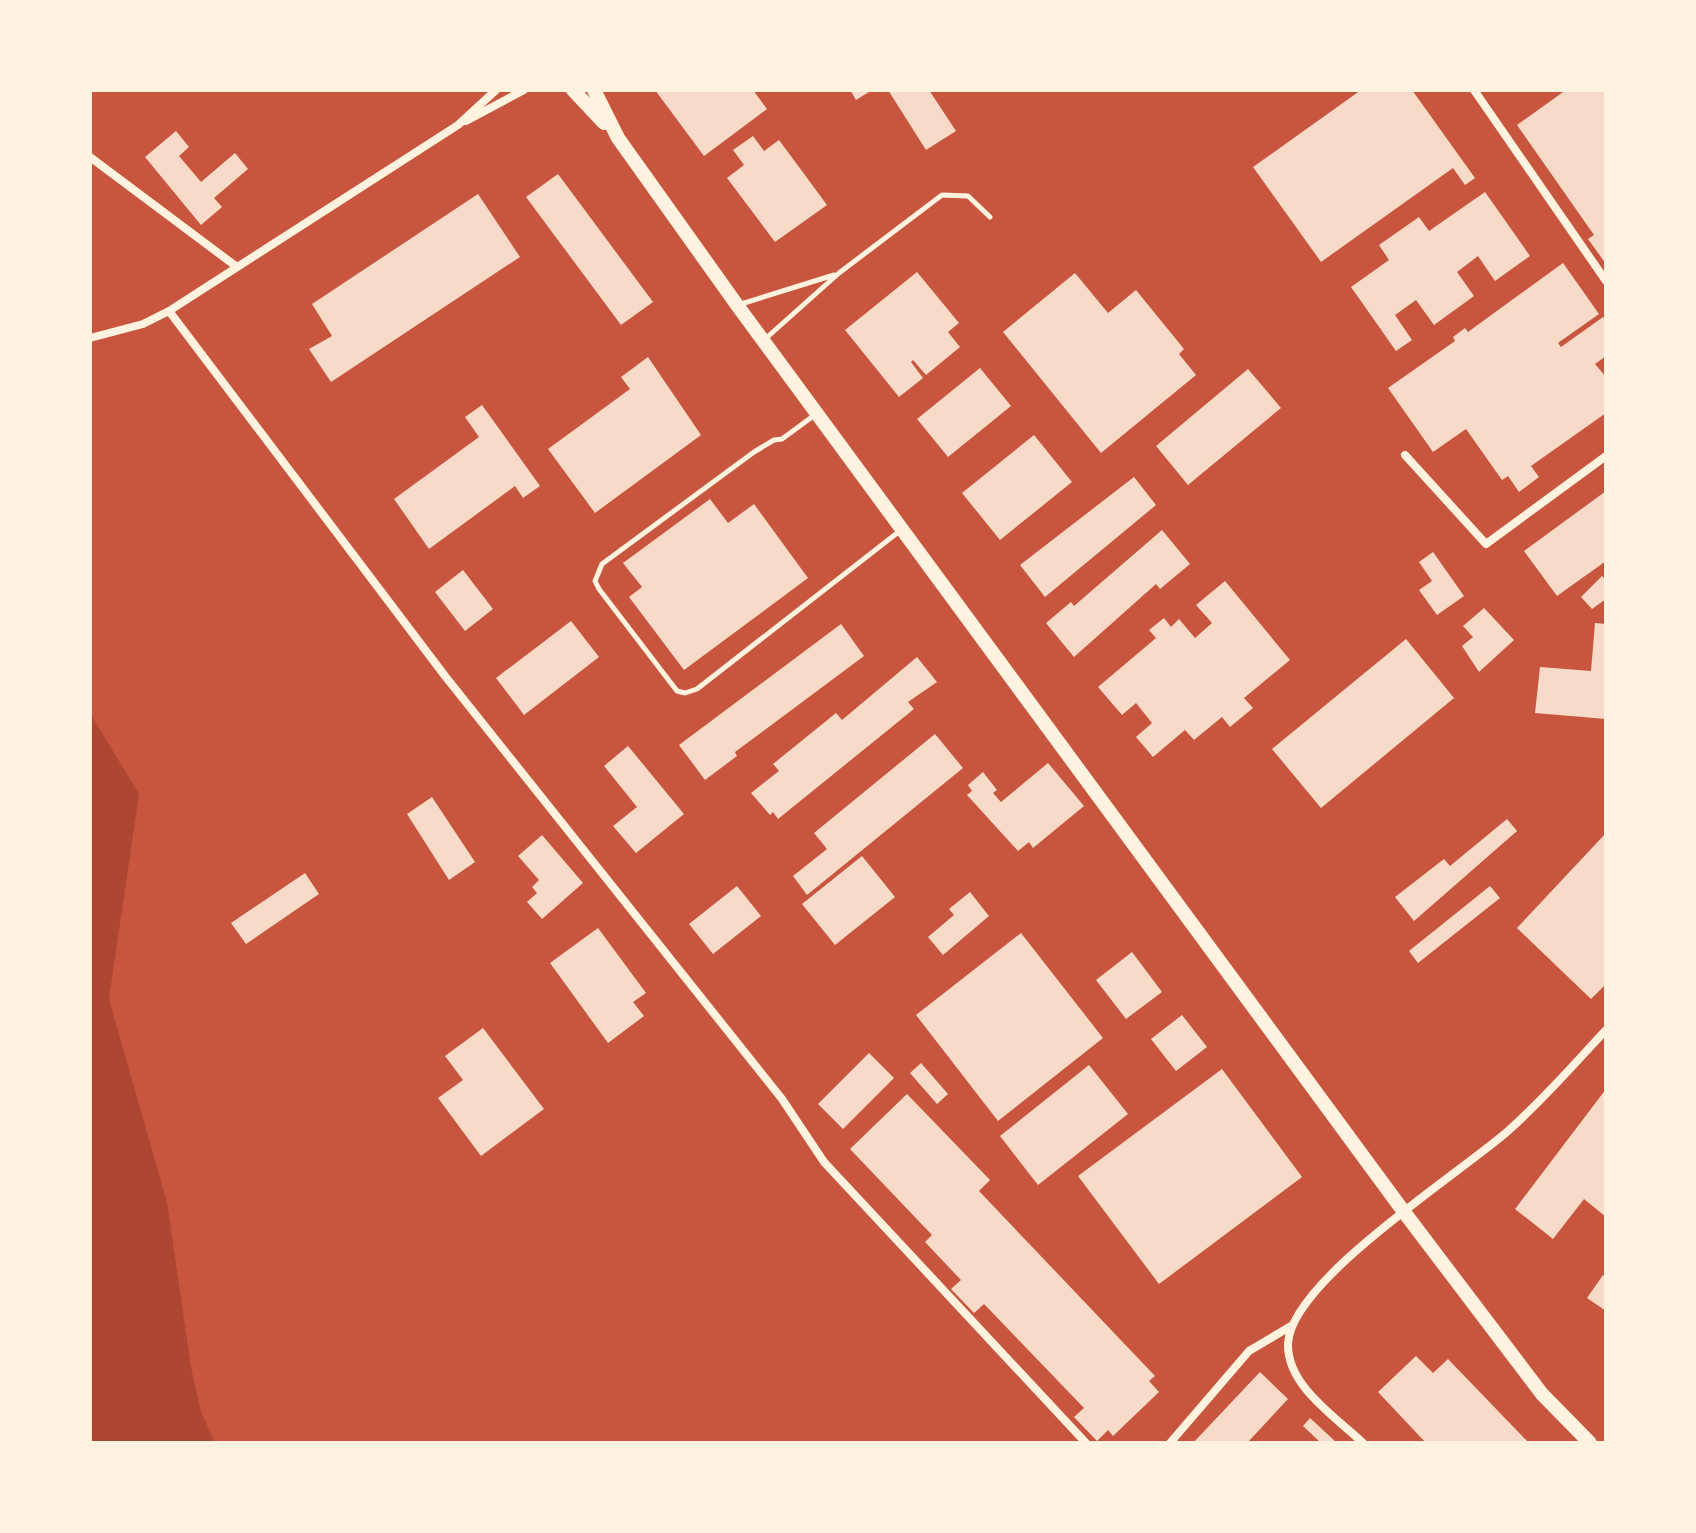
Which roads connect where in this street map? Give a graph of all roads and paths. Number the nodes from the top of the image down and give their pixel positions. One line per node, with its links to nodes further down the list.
1 (496, 90): 6 (street)
2 (524, 90): 6 (street)
3 (573, 90): 7 (main road)
4 (594, 90): 7 (main road)
5 (1474, 90): 12 (street)
6 (458, 125): 10 (street)
7 (618, 138): 13 (main road)
8 (90, 157): 10 (street)
9 (990, 217): 11 (lane)
10 (237, 267): 14 (street)
11 (839, 273): 13 (lane); 16 (lane)
12 (1606, 281)
13 (737, 305): 16 (main road)
14 (169, 311): 15 (street); 24 (street)
15 (90, 338)
16 (764, 340): 17 (main road)
17 (817, 414): 20 (main road); 20 (lane)
18 (1405, 455): 19 (street)
19 (1606, 456)
20 (902, 530): 22 (main road)
21 (1606, 1030): 22 (street)
22 (1404, 1212): 23 (street); 27 (main road)
23 (1291, 1326): 25 (street); 26 (street)
24 (1086, 1443)
25 (1170, 1443)
26 (1363, 1443)
27 (1590, 1443)

